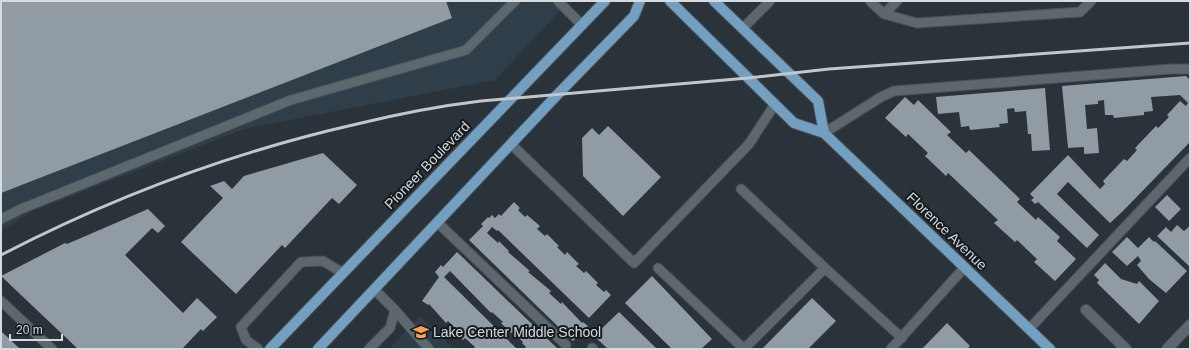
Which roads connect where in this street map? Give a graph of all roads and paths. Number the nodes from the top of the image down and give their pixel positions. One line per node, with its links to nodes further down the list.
1 (514, 1): 20 (lane)
2 (558, 1): 12 (lane)
3 (605, 1): 12 (main road, Pioneer Boulevard)
4 (640, 1): 17 (main road)
5 (670, 1): 15 (main road, Florence Avenue)
6 (714, 1): 13 (main road)
7 (770, 1): 13 (lane)
8 (870, 1): 11 (lane)
9 (897, 1): 11 (lane)
10 (1091, 1): 11 (lane)
11 (884, 14)
12 (582, 25): 25 (main road, Pioneer Boulevard)
13 (742, 29): 16 (main road)
14 (1190, 70): 16 (lane)
15 (774, 104): 16 (main road, Florence Avenue); 17 (lane)
16 (824, 133): 24 (main road, Florence Avenue)
17 (511, 144): 21 (main road)
18 (1190, 158): 31 (lane)
19 (741, 189): 23 (lane)
20 (1, 219)
21 (438, 223): 26 (main road); 33 (lane)
22 (658, 268): 40 (lane)
23 (825, 268): 32 (lane); 40 (lane)
24 (964, 268): 31 (main road, Florence Avenue); 32 (lane)
25 (342, 274): 35 (lane); 36 (main road, Pioneer Boulevard)
26 (375, 290): 28 (lane); 37 (main road)
27 (1, 301): 34 (lane)
28 (395, 310): 38 (lane); 39 (lane)
29 (1086, 310): 43 (street)
30 (1190, 325): 44 (street)
31 (1029, 329): 42 (main road, Florence Avenue)
32 (902, 338): 41 (lane)
33 (566, 345)
34 (52, 349)
35 (258, 349)
36 (270, 349)
37 (318, 349)
38 (370, 349)
39 (429, 349)
40 (744, 349)
41 (891, 349)
42 (1050, 349)
43 (1126, 349)
44 (1167, 349)

